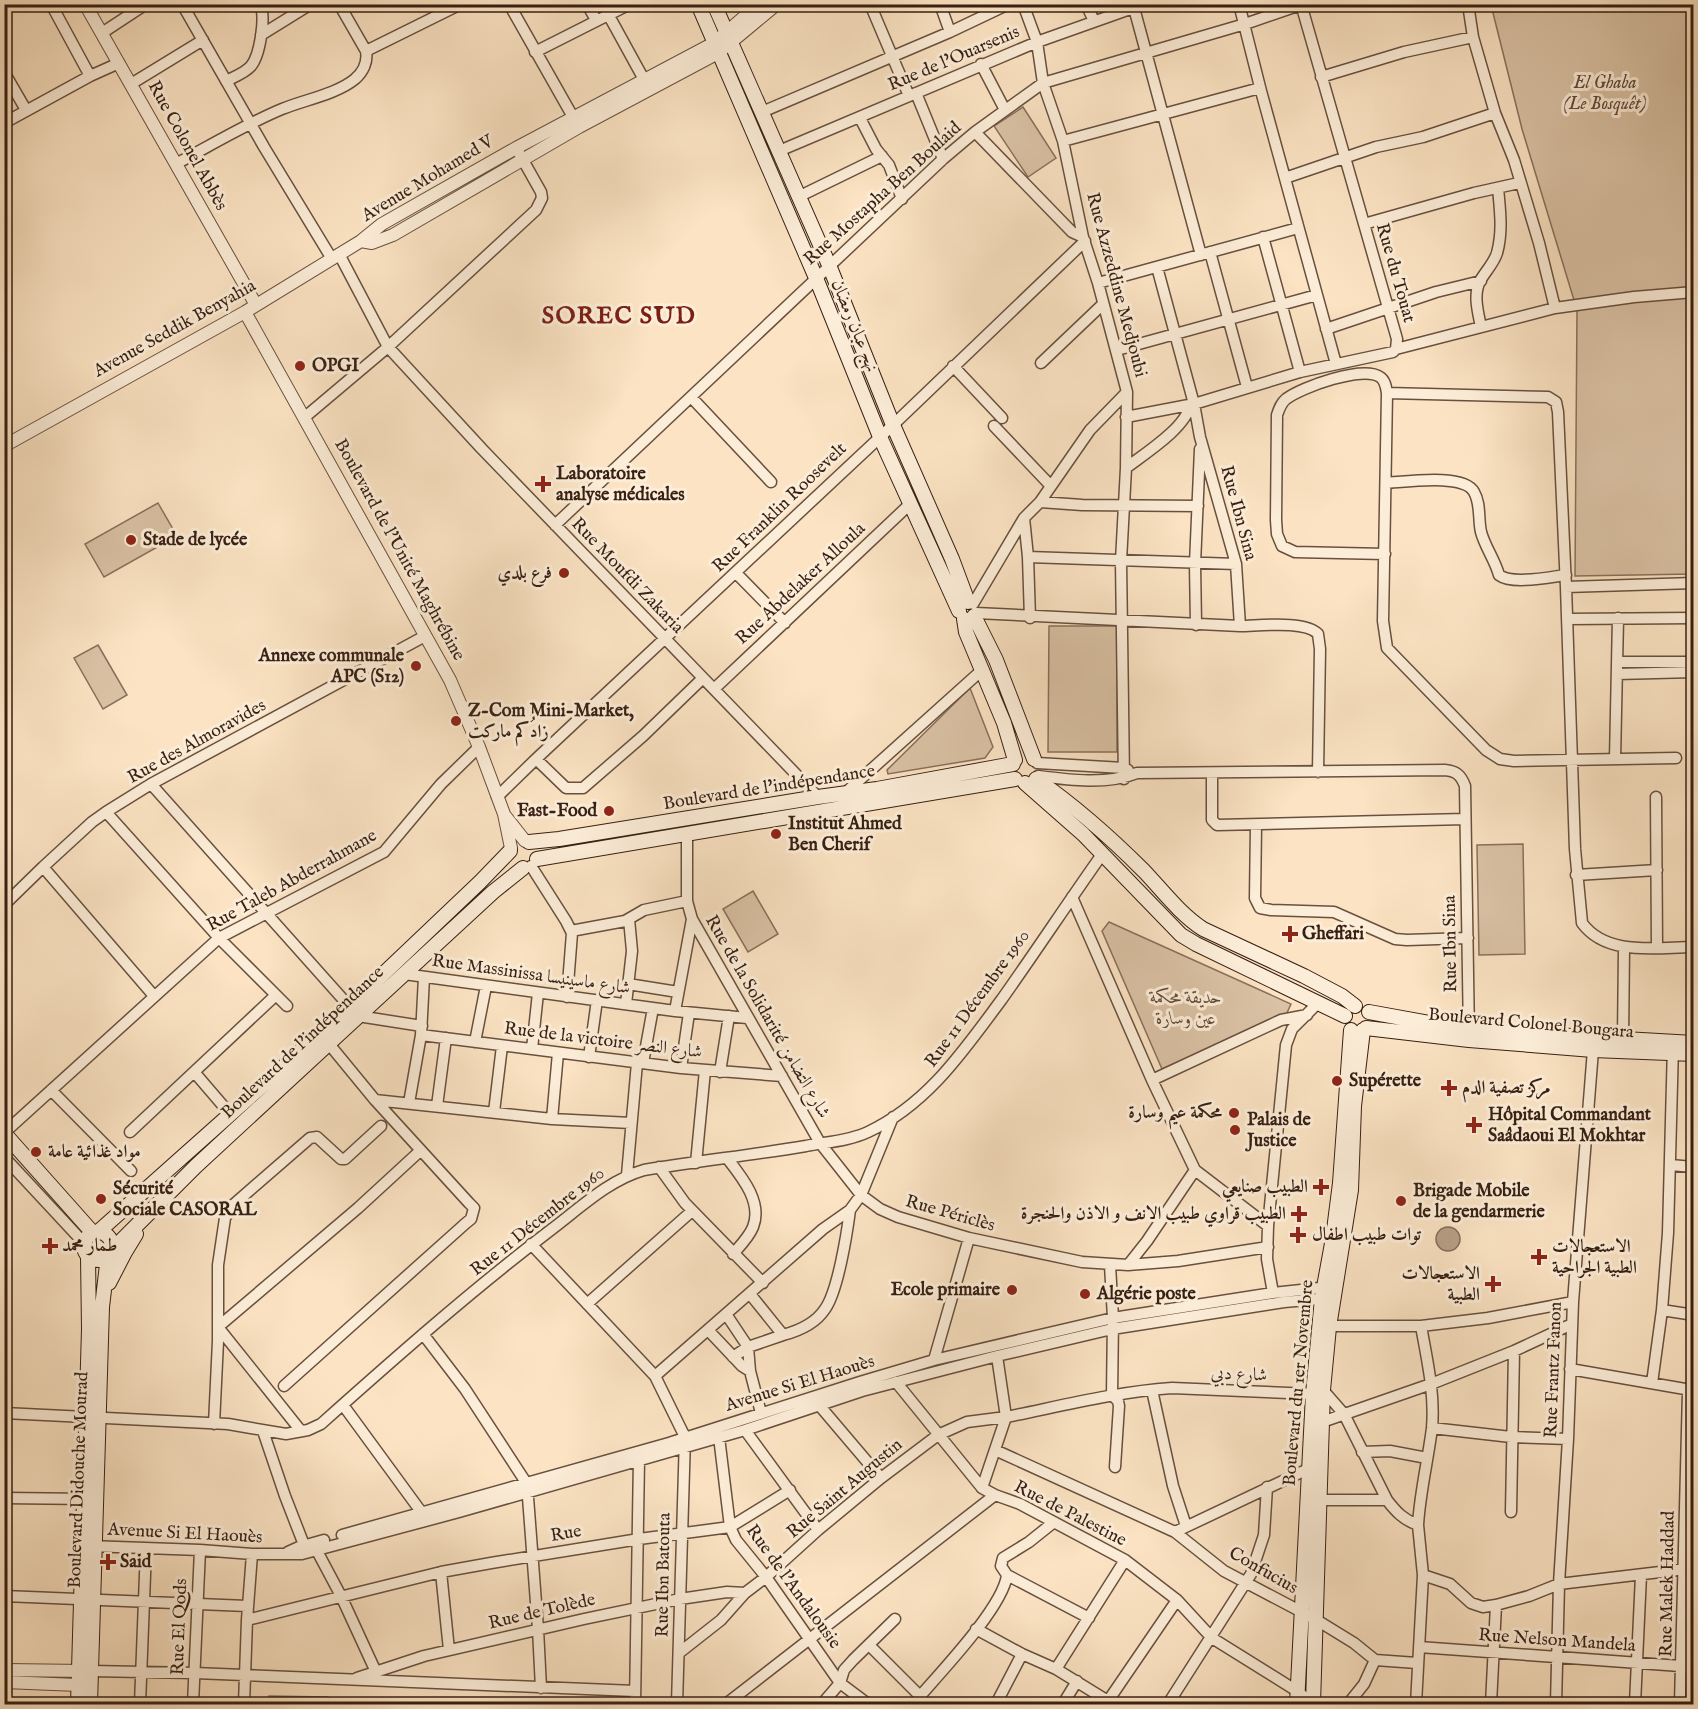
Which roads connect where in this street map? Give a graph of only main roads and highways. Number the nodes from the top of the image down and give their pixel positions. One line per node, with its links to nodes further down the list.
1 (698, 4): 3 (main road, نهج عبان رمضان)
2 (714, 4): 3 (main road, نهج عبان رمضان)
3 (969, 611): 4 (main road, نهج عبان رمضان); 5 (main road, نهج عبان رمضان)
4 (1014, 762): 5 (main road, نهج عبان رمضان); 5 (main road, Boulevard de l'indépendance); 6 (main road, Boulevard de l'indépendance)
5 (1031, 773): 7 (main road, Boulevard de l'indépendance); 12 (main road); 12 (main road)
6 (797, 800): 7 (main road); 8 (main road, Boulevard de l'indépendance)
7 (798, 816): 10 (main road, Boulevard de l'indépendance)
8 (527, 841): 9 (main road); 10 (main road)
9 (510, 850): 10 (main road); 11 (main road, Boulevard de l'indépendance)
10 (530, 864): 11 (main road, Boulevard de l'indépendance)
11 (354, 1011): 21 (main road, Boulevard de l'indépendance); 22 (main road, Boulevard de l'indépendance)
12 (1350, 1011): 13 (main road); 14 (main road)
13 (1369, 1012): 14 (main road); 15 (main road, Boulevard Colonel Bougara)
14 (1360, 1029): 15 (main road, Boulevard Colonel Bougara); 26 (main road, Boulevard du 1er Novembre)
15 (1469, 1035): 17 (main road, Boulevard Colonel Bougara)
16 (1694, 1043): 18 (main road, Boulevard Colonel Bougara)
17 (1591, 1044): 18 (main road, Boulevard Colonel Bougara); 18 (main road, Boulevard Colonel Bougara)
18 (1673, 1048): 19 (main road, Boulevard Colonel Bougara)
19 (1694, 1054)
20 (4, 1133): 22 (main road)
21 (148, 1212): 23 (main road, Boulevard de l'indépendance); 25 (main road)
22 (92, 1236): 23 (main road); 24 (main road)
23 (110, 1253): 24 (main road); 25 (main road, Boulevard Didouche Mourad)
24 (88, 1257): 27 (main road, Boulevard Didouche Mourad)
25 (103, 1298): 27 (main road, Boulevard Didouche Mourad)
26 (1318, 1392): 28 (main road, Boulevard du 1er Novembre); 28 (main road, Boulevard du 1er Novembre)
27 (93, 1416): 30 (main road, Boulevard Didouche Mourad)
28 (1315, 1468): 29 (main road, Boulevard du 1er Novembre)
29 (1313, 1500): 31 (main road, Boulevard du 1er Novembre); 34 (main road, Boulevard du 1er Novembre)
30 (82, 1676): 32 (main road, Boulevard Didouche Mourad); 33 (main road, Boulevard Didouche Mourad)
31 (1297, 1698)
32 (78, 1704)
33 (90, 1704)
34 (1313, 1704)

